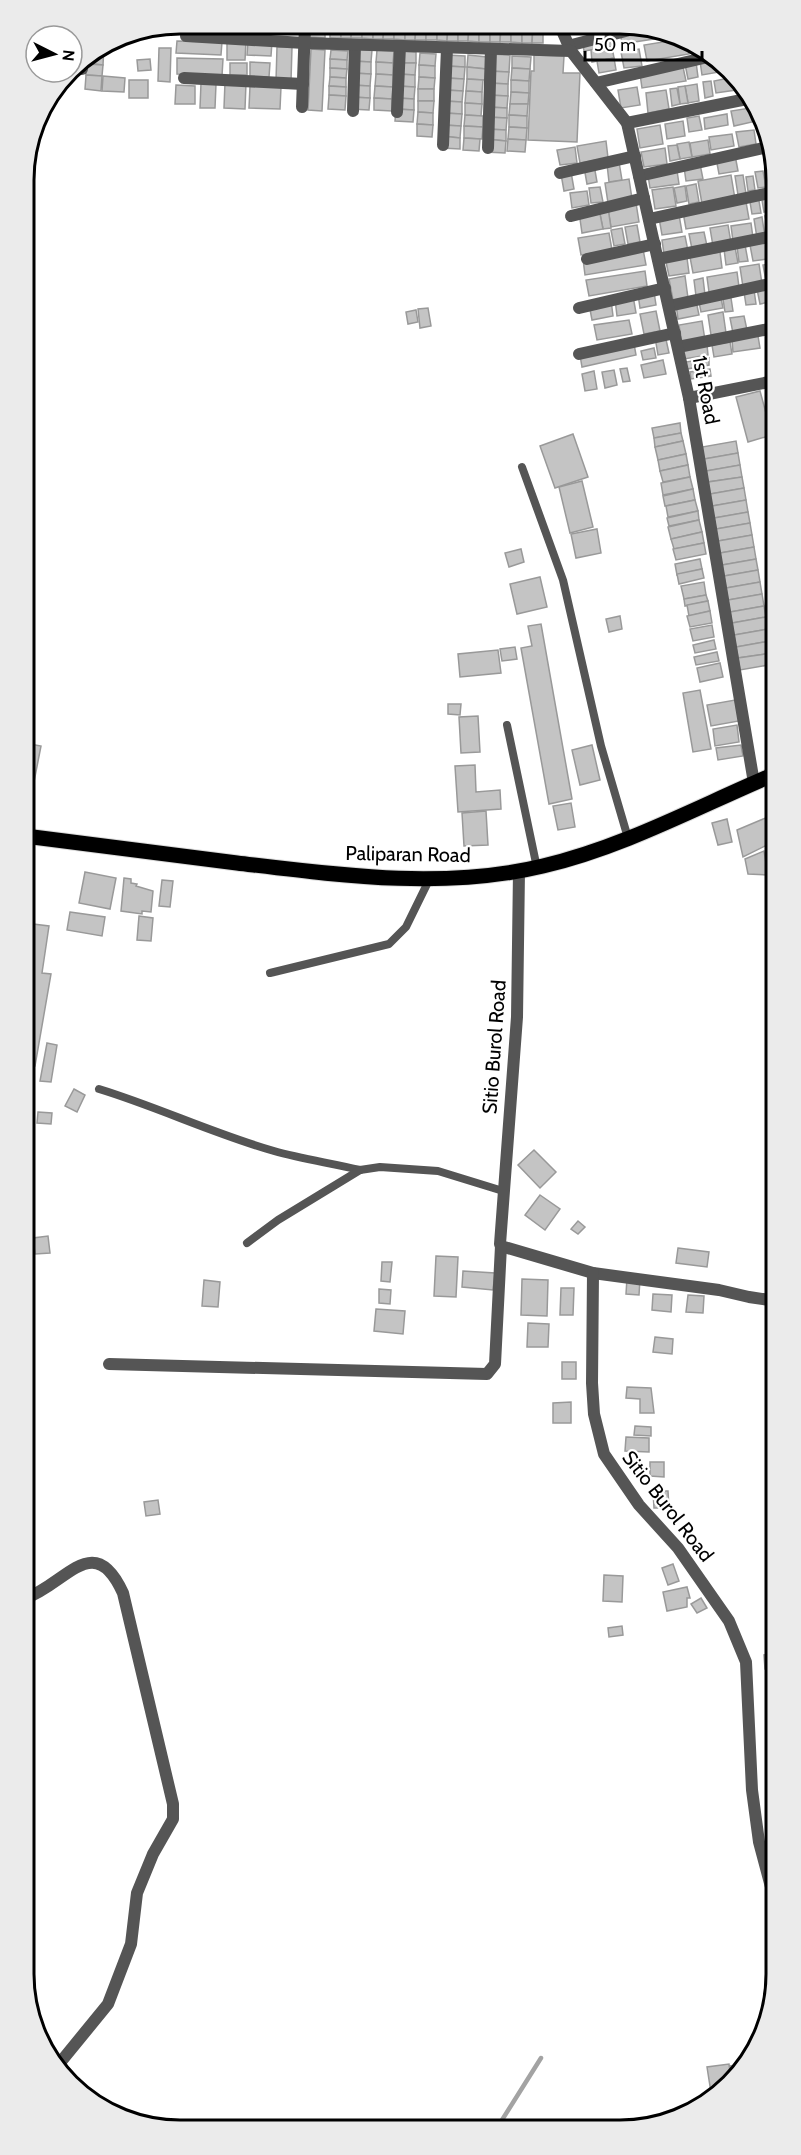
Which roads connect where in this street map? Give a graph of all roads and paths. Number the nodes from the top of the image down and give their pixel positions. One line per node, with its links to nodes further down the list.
1 (563, 34): 10 (street, 1st Road)
2 (618, 34): 10 (street)
3 (304, 35): 5 (street)
4 (186, 36): 5 (street)
5 (304, 43): 6 (street); 14 (street)
6 (355, 45): 7 (street); 17 (street)
7 (400, 46): 8 (street); 18 (street)
8 (447, 48): 9 (street); 20 (street)
9 (491, 49): 10 (street); 21 (street)
10 (569, 49): 13 (street, 1st Road)
11 (700, 59): 13 (street)
12 (184, 78): 14 (street)
13 (596, 82): 19 (street, 1st Road)
14 (303, 84): 16 (street)
15 (742, 100): 19 (street)
16 (302, 107)
17 (353, 111)
18 (397, 112)
19 (627, 123): 23 (street, 1st Road)
20 (443, 145)
21 (488, 148)
22 (763, 148): 25 (street)
23 (635, 156): 24 (street); 25 (street, 1st Road)
24 (560, 173)
25 (639, 176): 27 (street, 1st Road)
26 (766, 194): 29 (street)
27 (644, 198): 28 (street); 29 (street, 1st Road)
28 (571, 216)
29 (649, 219): 31 (street, 1st Road)
30 (766, 238): 32 (street)
31 (655, 244): 32 (street, 1st Road); 33 (street)
32 (658, 259): 35 (street, 1st Road)
33 (587, 260)
34 (766, 285): 36 (street)
35 (665, 288): 36 (street, 1st Road); 37 (street)
36 (669, 306): 39 (street, 1st Road)
37 (579, 308)
38 (766, 330): 40 (street)
39 (675, 333): 40 (street, 1st Road); 41 (street)
40 (678, 347): 43 (street, 1st Road)
41 (579, 354)
42 (766, 383): 43 (street)
43 (689, 398): 47 (street, 1st Road)
44 (522, 467): 49 (lane)
45 (507, 725): 50 (lane)
46 (766, 778): 47 (main road, Paliparan Road)
47 (754, 783): 49 (main road, Paliparan Road)
48 (35, 837): 52 (main road, Paliparan Road)
49 (628, 838): 50 (main road, Paliparan Road)
50 (537, 868): 51 (main road, Paliparan Road)
51 (519, 871): 52 (main road, Paliparan Road); 56 (street, Sitio Burol Road)
52 (430, 878): 53 (lane)
53 (270, 973)
54 (99, 1089): 55 (lane)
55 (360, 1170): 56 (lane); 57 (lane)
56 (503, 1191): 58 (street, Sitio Burol Road)
57 (247, 1243)
58 (501, 1246): 59 (street); 61 (street, Sitio Burol Road)
59 (593, 1273): 60 (street); 63 (street, Sitio Burol Road)
60 (766, 1300)
61 (109, 1364)
62 (34, 1595): 64 (street)
63 (766, 1868)
64 (63, 2060)

